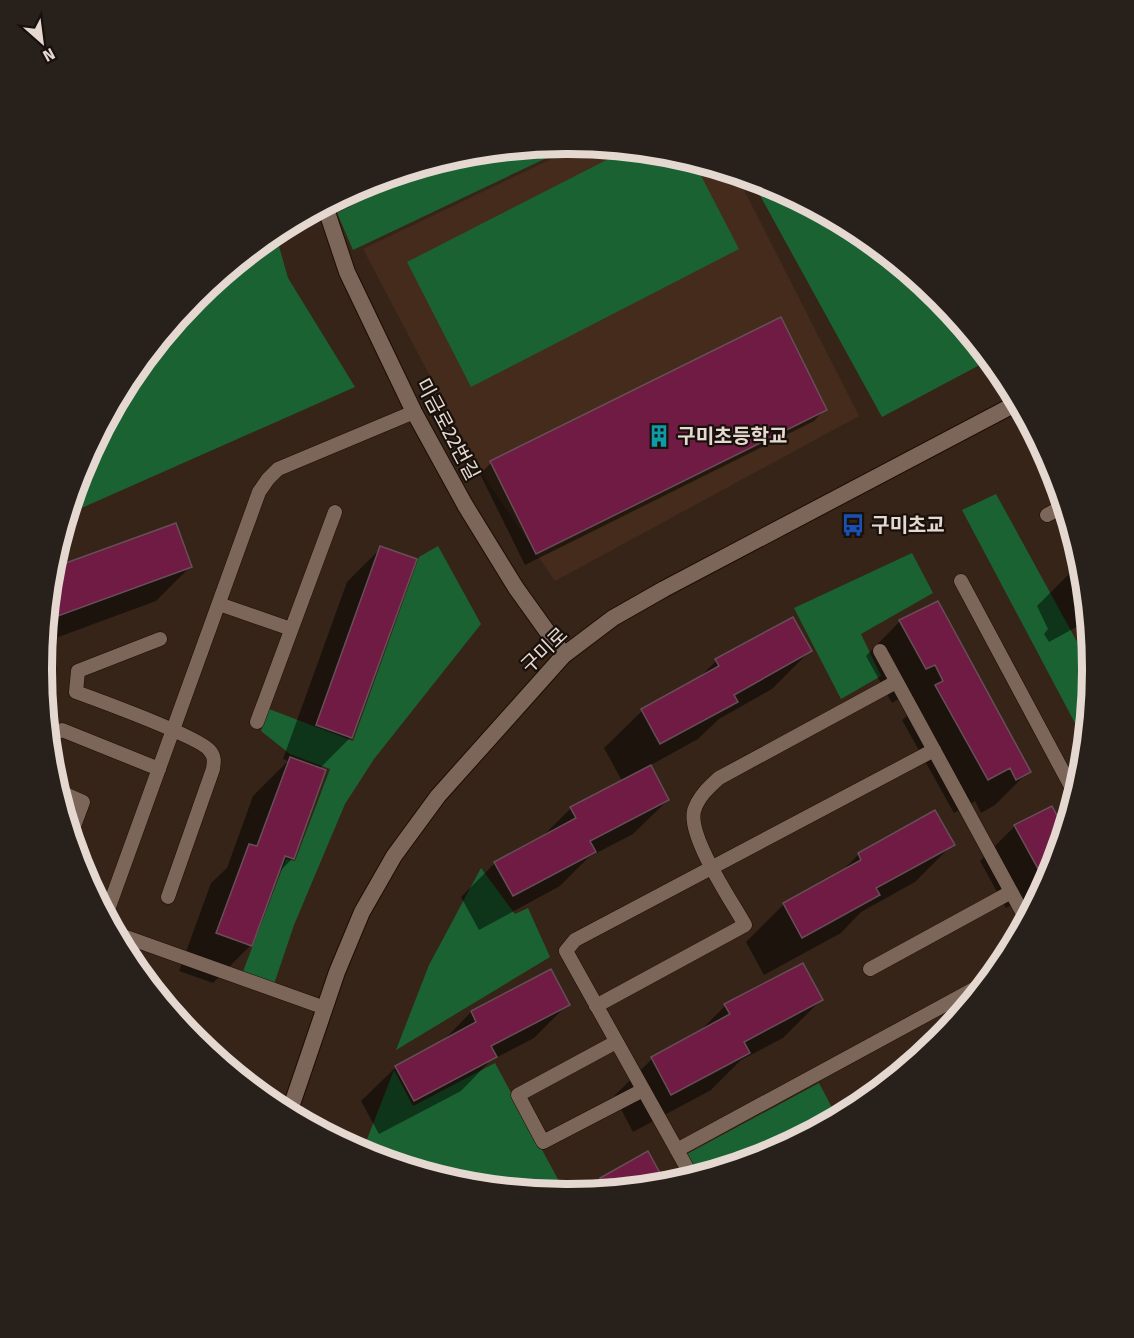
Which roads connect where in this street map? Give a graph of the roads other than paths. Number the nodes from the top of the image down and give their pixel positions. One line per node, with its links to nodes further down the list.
1 (328, 214): 3 (street, 미금로22번길)
2 (1010, 407): 12 (street, 구미로)
3 (414, 412): 8 (lane); 12 (street, 미금로22번길)
4 (1056, 510): 6 (lane)
5 (335, 512): 9 (lane)
6 (1047, 515)
7 (961, 581): 19 (lane)
8 (219, 604): 9 (lane); 15 (lane)
9 (291, 629): 14 (lane)
10 (160, 639): 15 (lane)
11 (880, 651): 13 (lane)
12 (564, 655): 31 (street, 구미로)
13 (896, 681): 17 (lane); 22 (lane)
14 (257, 723)
15 (173, 730): 18 (lane); 24 (lane)
16 (57, 732): 18 (lane)
17 (934, 750): 22 (lane); 23 (lane)
18 (159, 769): 25 (lane)
19 (1069, 782)
20 (68, 796): 21 (lane)
21 (76, 821)
22 (712, 867): 30 (lane); 30 (lane)
23 (1011, 892): 26 (lane); 28 (lane)
24 (168, 897)
25 (110, 904)
26 (1021, 910)
27 (128, 937): 31 (lane)
28 (870, 969)
29 (965, 994): 35 (lane)
30 (596, 1006): 32 (lane)
31 (325, 1008): 34 (street, 구미로)
32 (616, 1042): 33 (lane); 33 (lane)
33 (643, 1090): 35 (lane)
34 (292, 1104)
35 (677, 1150): 36 (lane)
36 (688, 1169)

